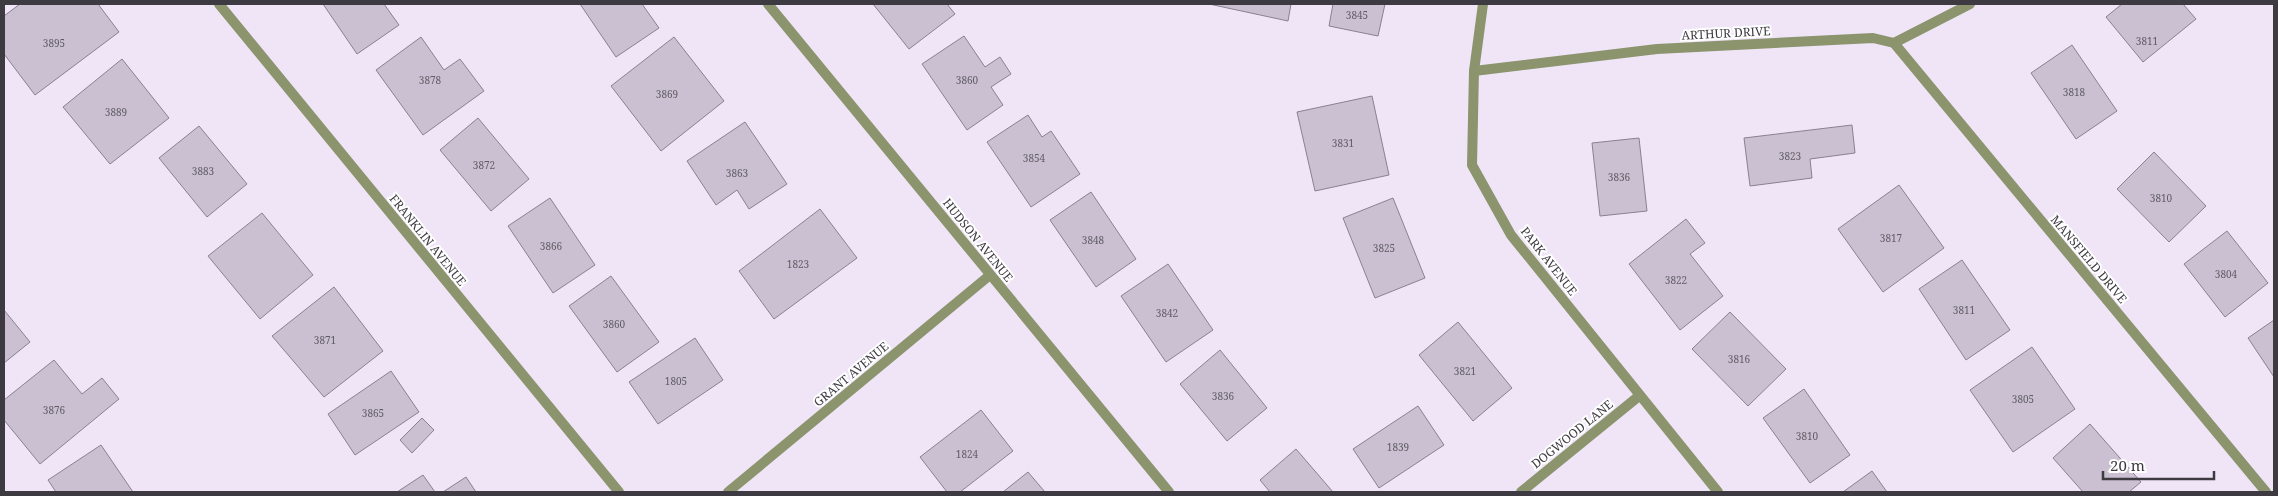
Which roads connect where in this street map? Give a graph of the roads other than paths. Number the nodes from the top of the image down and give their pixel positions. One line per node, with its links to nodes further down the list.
1 (219, 4): 9 (street, FRANKLIN AVENUE)
2 (768, 4): 7 (street, HUDSON AVENUE)
3 (1483, 4): 6 (street, PARK AVENUE)
4 (1970, 4): 5 (street)
5 (1894, 43): 6 (street, ARTHUR DRIVE); 14 (street, MANSFIELD DRIVE)
6 (1474, 71): 8 (street, PARK AVENUE)
7 (990, 275): 10 (street, GRANT AVENUE); 11 (street, HUDSON AVENUE)
8 (1639, 396): 12 (street, DOGWOOD LANE); 13 (street, PARK AVENUE)
9 (619, 492)
10 (728, 492)
11 (1168, 492)
12 (1521, 492)
13 (1718, 492)
14 (2266, 492)

